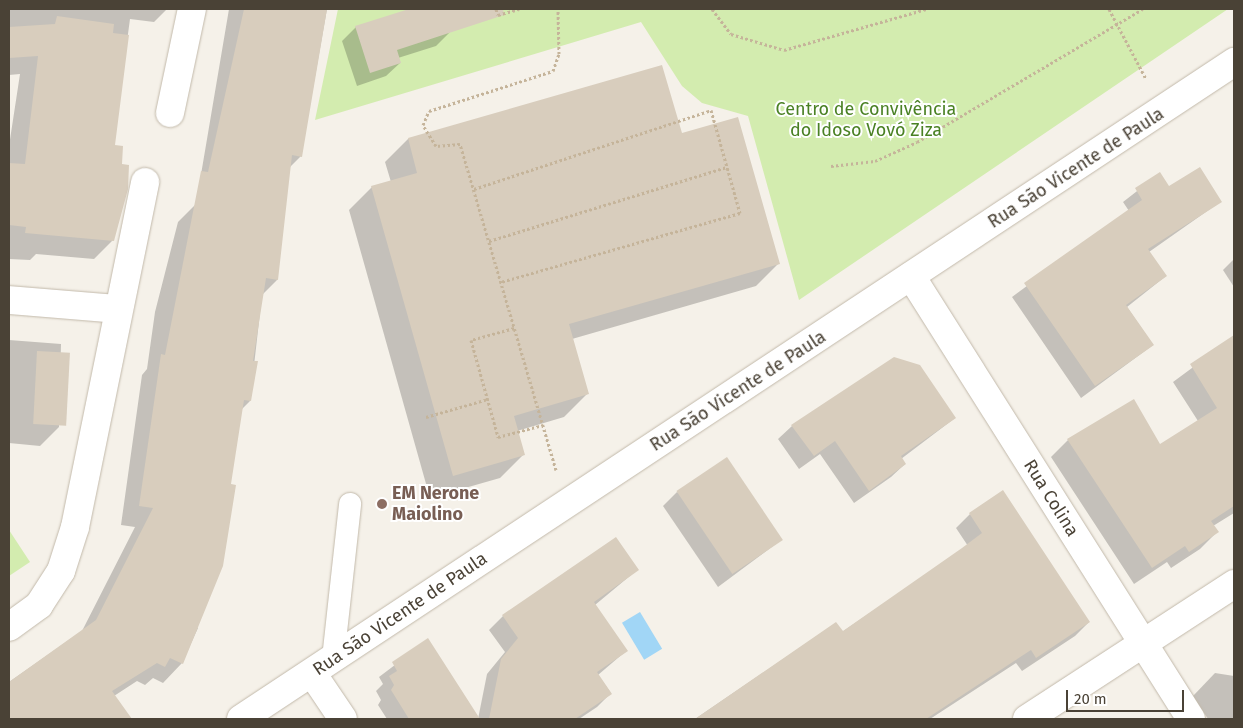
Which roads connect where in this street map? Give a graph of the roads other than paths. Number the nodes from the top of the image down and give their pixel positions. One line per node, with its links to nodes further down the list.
1 (192, 9): 3 (street)
2 (1234, 62): 5 (street, Rua São Vicente de Paula)
3 (170, 113)
4 (145, 182): 7 (street)
5 (911, 276): 11 (street, Rua Colina); 12 (street, Rua São Vicente de Paula)
6 (9, 300): 7 (street)
7 (118, 309): 10 (street)
8 (350, 504): 12 (lane)
9 (1234, 584): 11 (street)
10 (9, 627)
11 (1143, 644): 15 (street); 16 (street, Rua Colina)
12 (322, 666): 13 (street, Rua São Vicente de Paula); 14 (street)
13 (241, 719)
14 (343, 719)
15 (1027, 719)
16 (1191, 719)

